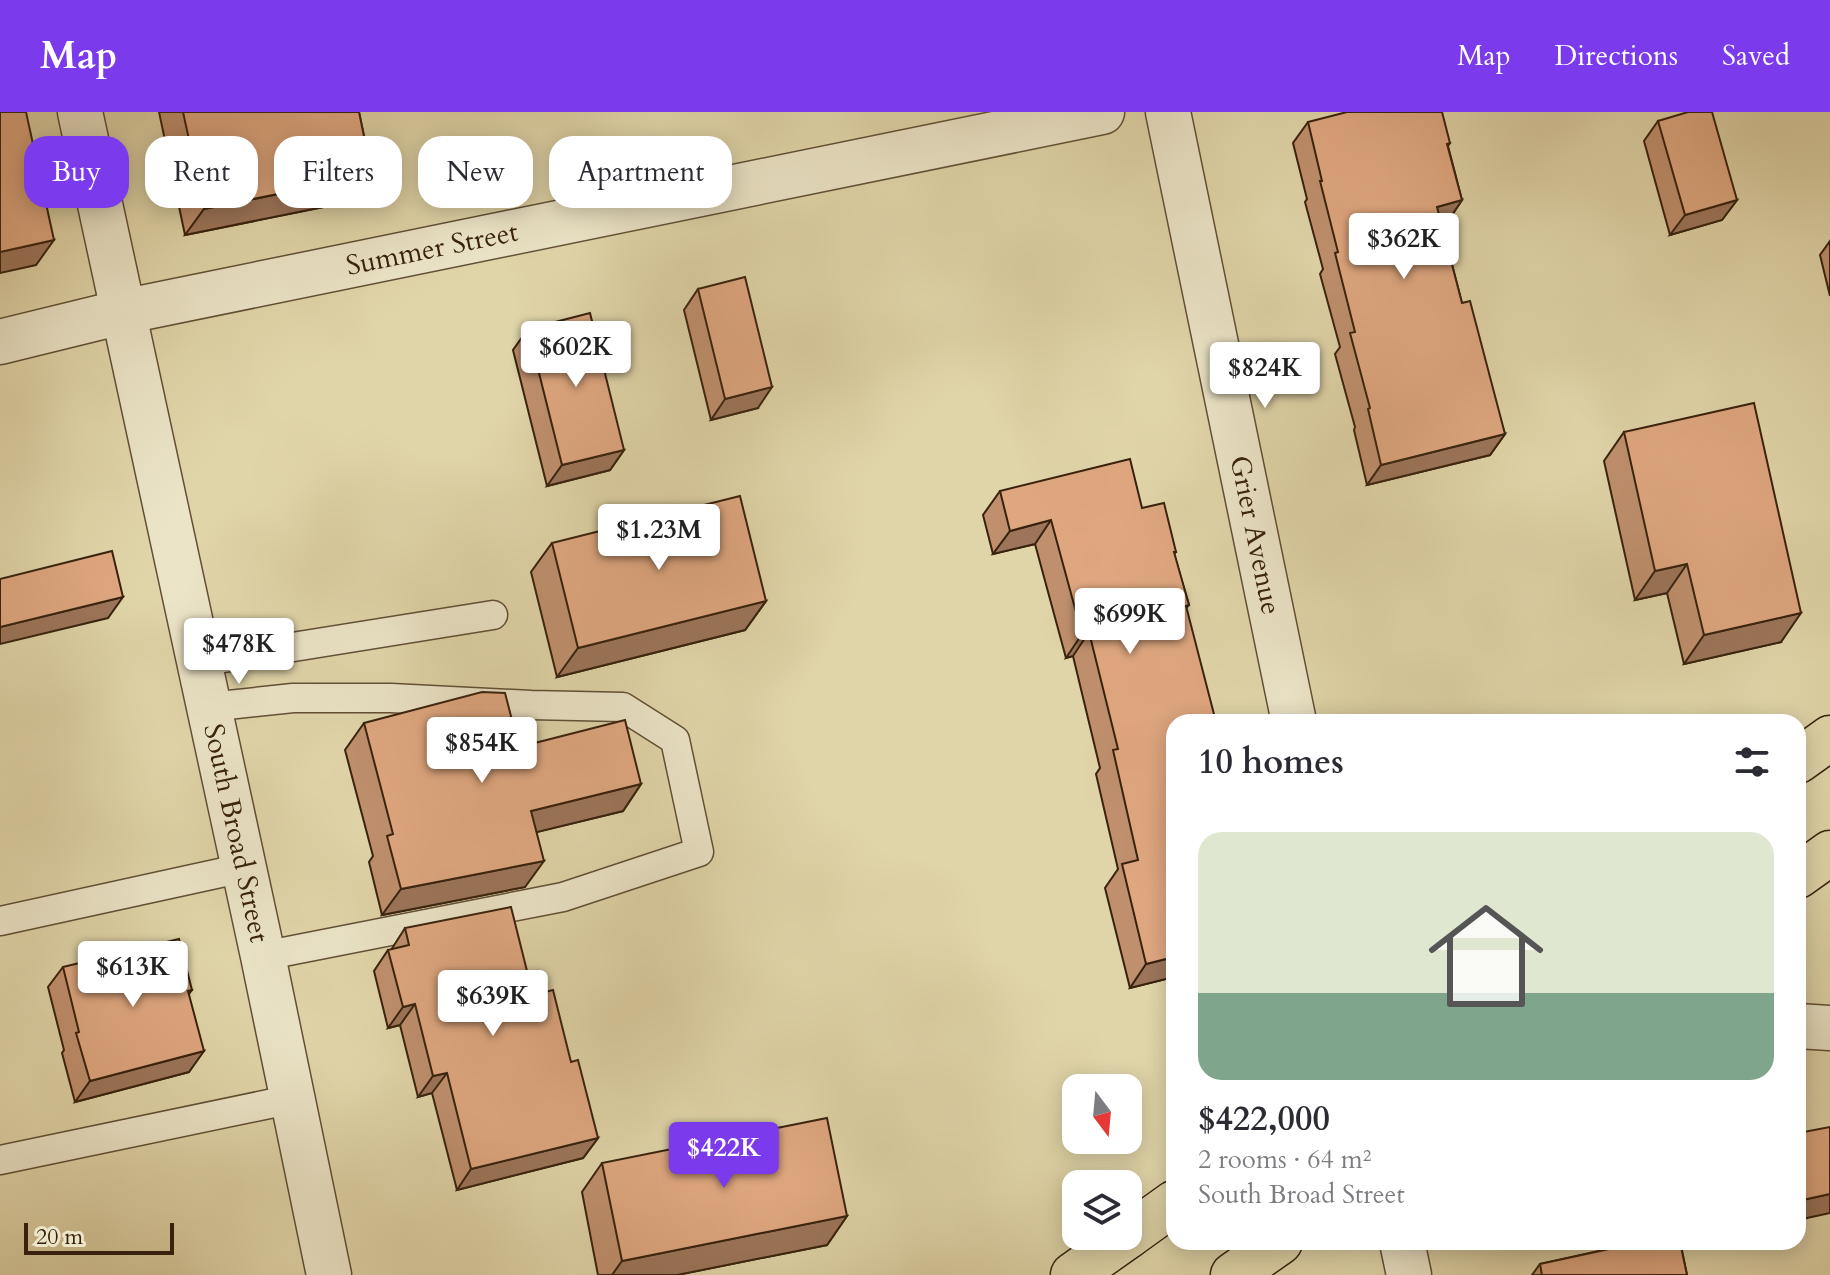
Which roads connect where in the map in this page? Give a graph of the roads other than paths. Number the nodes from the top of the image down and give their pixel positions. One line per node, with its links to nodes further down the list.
1 (80, 112): 4 (street, South Broad Street)
2 (1102, 112): 4 (street, Summer Street)
3 (1168, 112): 9 (street, Grier Avenue)
4 (122, 312): 5 (street, Summer Street); 7 (street, South Broad Street)
5 (0, 342)
6 (493, 615): 7 (lane)
7 (199, 662): 8 (street, South Broad Street)
8 (209, 707): 13 (street, South Broad Street); 16 (lane)
9 (1292, 714)
10 (1830, 738): 11 (highway)
11 (1806, 755)
12 (1830, 853): 14 (highway)
13 (243, 868): 15 (lane); 16 (street, South Broad Street)
14 (1806, 870)
15 (0, 921)
16 (263, 956): 19 (street, South Broad Street)
17 (1806, 1026): 18 (street)
18 (1830, 1028)
19 (293, 1099): 20 (lane); 26 (street, South Broad Street)
20 (0, 1160)
21 (1166, 1209): 22 (highway)
22 (1142, 1226)
23 (1108, 1250): 27 (highway)
24 (1269, 1250): 28 (highway)
25 (1404, 1250): 29 (street)
26 (329, 1275)
27 (1073, 1275)
28 (1233, 1275)
29 (1409, 1275)

